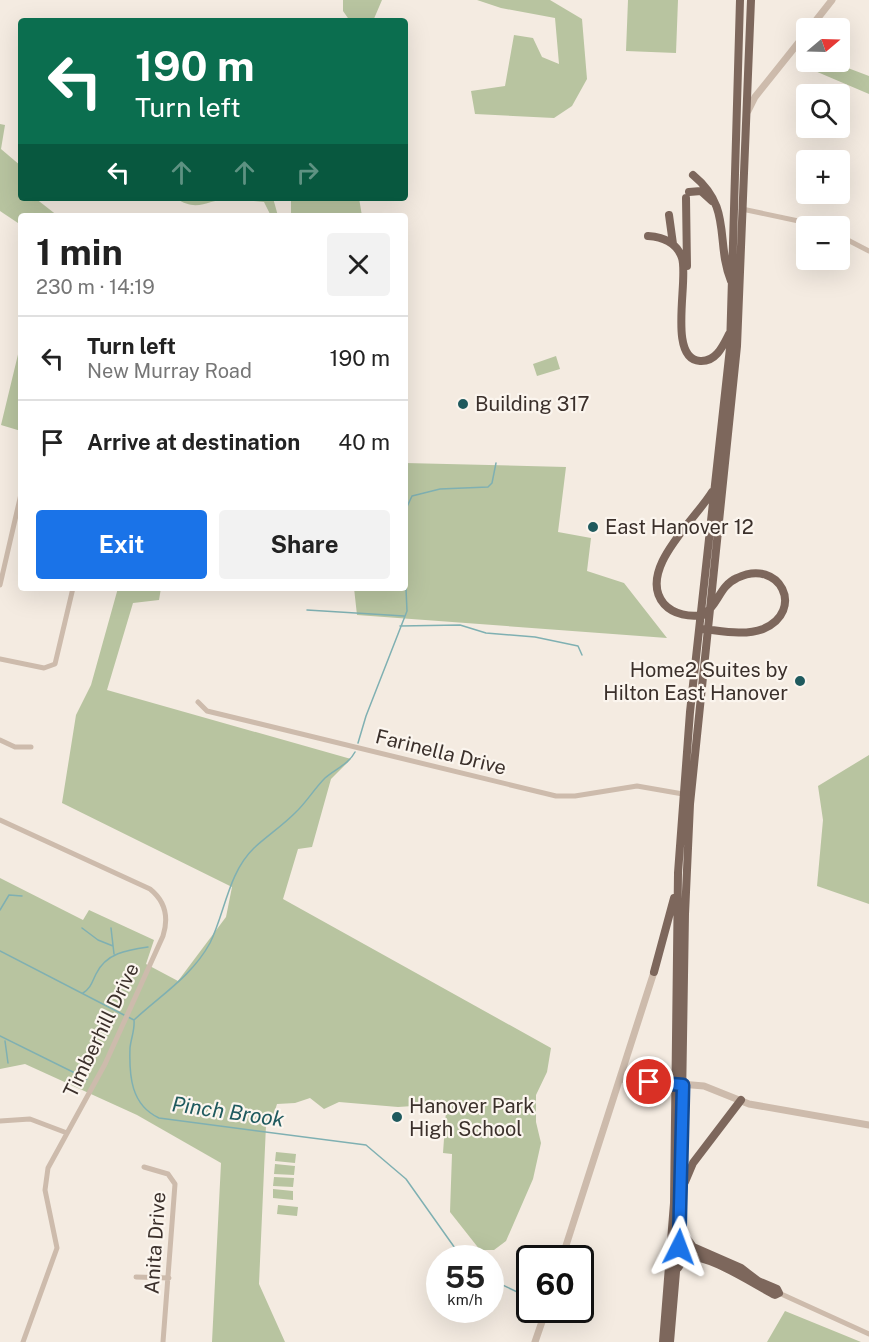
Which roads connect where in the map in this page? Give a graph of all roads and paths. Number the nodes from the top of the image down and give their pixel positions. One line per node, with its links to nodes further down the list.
1 (740, 0): 16 (main road)
2 (751, 0): 6 (main road)
3 (832, 0): 4 (street)
4 (818, 18)
5 (796, 45): 6 (street)
6 (746, 118): 9 (main road)
7 (693, 175): 8 (main road)
8 (717, 206): 16 (main road); 17 (main road)
9 (742, 209): 11 (street); 23 (main road)
10 (669, 216): 14 (main road)
11 (796, 220)
12 (648, 236): 14 (main road)
13 (850, 241): 15 (street)
14 (673, 244): 17 (main road)
15 (869, 251)
16 (732, 284): 18 (main road)
17 (683, 287): 18 (main road)
18 (730, 333): 19 (main road)
19 (714, 489): 24 (main road); 24 (main road)
20 (18, 507): 21 (street)
21 (0, 585)
22 (72, 591): 26 (street)
23 (709, 611): 24 (main road); 25 (main road); 25 (main road)
24 (700, 616): 25 (main road)
25 (703, 629): 30 (main road); 35 (main road)
26 (0, 659)
27 (198, 702): 30 (street, Farinella Drive)
28 (0, 740): 29 (street)
29 (31, 747)
30 (683, 794): 32 (main road)
31 (0, 820): 39 (street, Timberhill Drive)
32 (678, 883): 33 (main road); 35 (main road)
33 (654, 972): 34 (street)
34 (620, 1079): 35 (street); 43 (street)
35 (679, 1085): 36 (street); 41 (main road); 53 (main road)
36 (741, 1101): 38 (street); 41 (main road)
37 (0, 1121): 39 (street)
38 (869, 1125)
39 (67, 1133): 50 (street, Timberhill Drive)
40 (144, 1167): 46 (street, Anita Drive)
41 (681, 1200): 42 (main road)
42 (680, 1225): 44 (main road); 47 (main road)
43 (566, 1245)
44 (677, 1269): 47 (main road); 54 (main road)
45 (136, 1277): 46 (street)
46 (168, 1278): 51 (street, Anita Drive)
47 (779, 1293): 49 (street)
48 (542, 1323): 52 (street)
49 (869, 1334)
50 (23, 1342)
51 (163, 1342)
52 (535, 1342)
53 (663, 1342)
54 (670, 1342)

